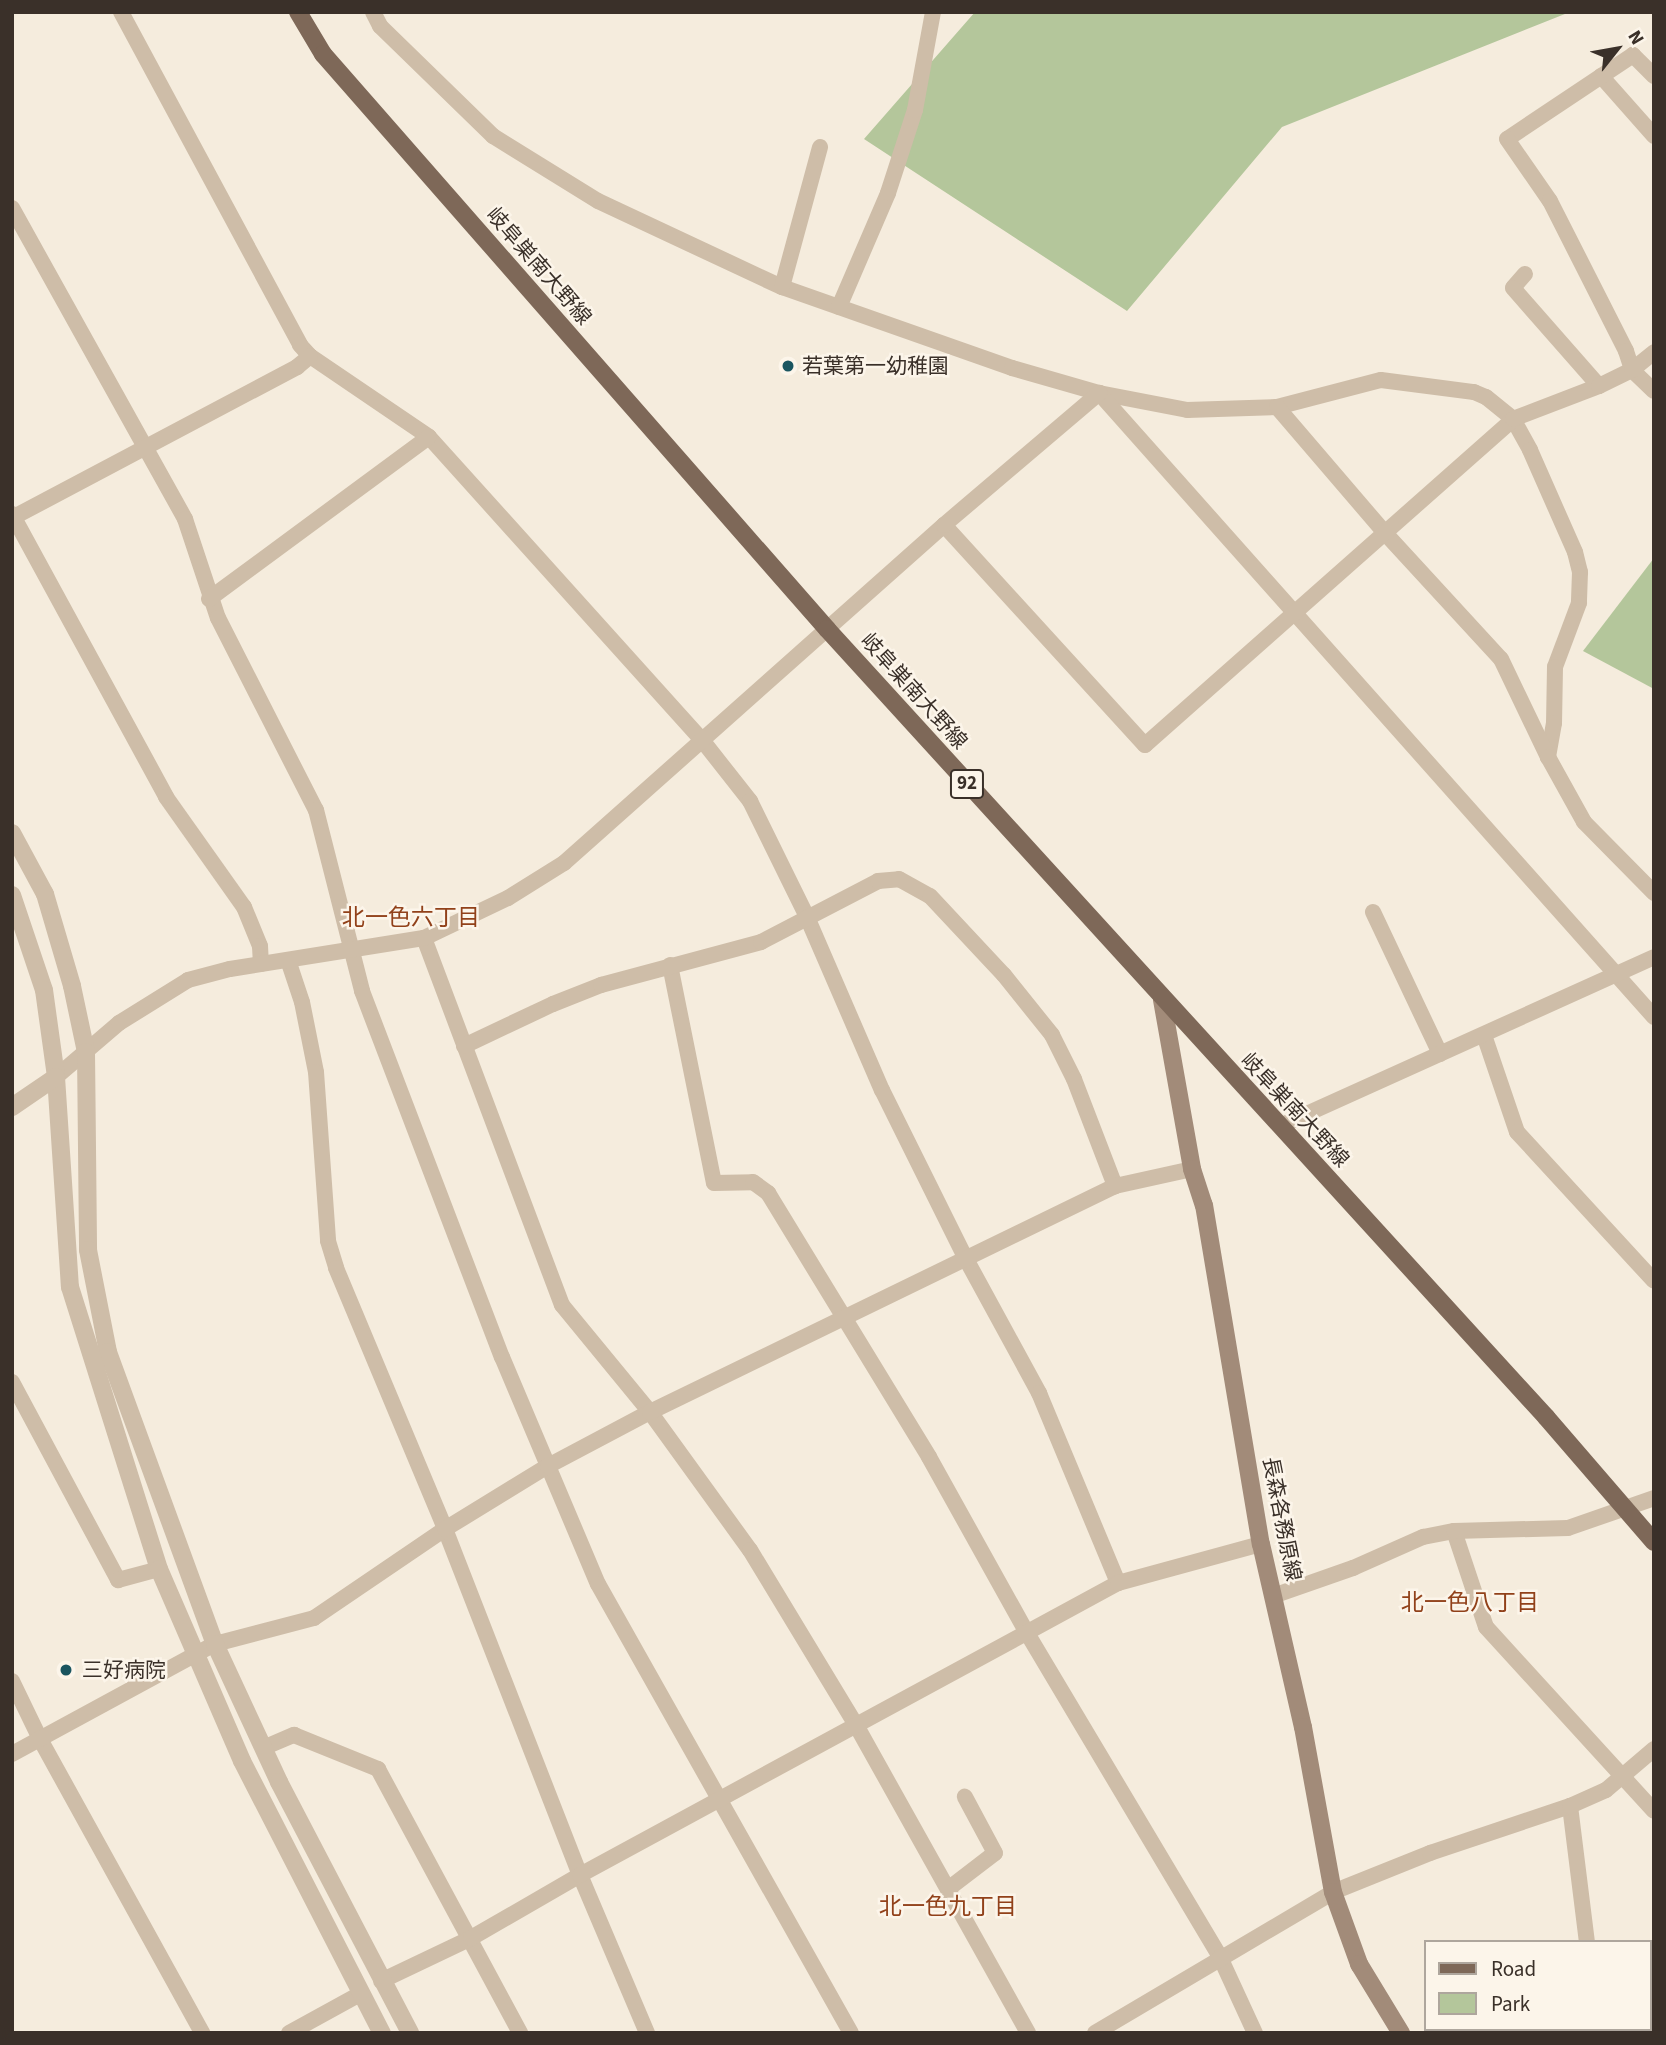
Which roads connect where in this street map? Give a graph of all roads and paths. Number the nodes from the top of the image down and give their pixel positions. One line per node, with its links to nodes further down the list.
1 (121, 12): 14 (street)
2 (298, 12): 28 (main road, 岐阜巣南大野線 / 92)
3 (373, 12): 11 (street)
4 (933, 12): 12 (street)
5 (1601, 76): 6 (street); 7 (street); 15 (street)
6 (1654, 76)
7 (1654, 136)
8 (821, 147): 11 (street)
9 (12, 208): 22 (street)
10 (1525, 274): 16 (street)
11 (782, 288): 12 (street)
12 (839, 307): 18 (street)
13 (1654, 352): 15 (street)
14 (310, 356): 21 (street); 22 (street)
15 (1632, 370): 16 (street); 17 (street)
16 (1599, 386): 20 (street)
17 (1654, 391)
18 (1099, 393): 19 (street); 24 (street); 27 (street)
19 (1277, 407): 20 (street); 25 (street)
20 (1513, 419): 25 (street); 30 (street)
21 (429, 437): 26 (street); 29 (street)
22 (145, 445): 23 (street); 26 (street)
23 (13, 517): 40 (street)
24 (944, 525): 27 (street); 28 (street)
25 (1385, 533): 27 (street); 30 (street)
26 (209, 599): 37 (street)
27 (1295, 612): 42 (street)
28 (827, 629): 29 (street); 43 (main road, 岐阜巣南大野線 / 92)
29 (702, 740): 35 (street); 36 (street)
30 (1548, 757): 32 (street)
31 (12, 833): 47 (street)
32 (1654, 893)
33 (12, 895): 49 (street)
34 (1373, 912): 48 (street)
35 (807, 917): 41 (street); 53 (street); 54 (street)
36 (424, 938): 37 (street); 46 (street)
37 (349, 950): 39 (street); 59 (street)
38 (1654, 957): 42 (street)
39 (288, 960): 40 (street); 62 (street)
40 (261, 964): 47 (street)
41 (670, 965): 46 (street); 56 (street)
42 (1616, 975): 44 (street); 45 (street)
43 (1162, 1000): 51 (main road, 岐阜巣南大野線 / 92); 52 (main road, 長森各務原線)
44 (1654, 1017)
45 (1484, 1035): 48 (street); 55 (street)
46 (464, 1046): 58 (street)
47 (86, 1052): 49 (street); 70 (street)
48 (1440, 1054): 51 (street)
49 (55, 1077): 50 (street); 66 (street)
50 (12, 1107)
51 (1280, 1126): 61 (main road, 岐阜巣南大野線 / 92)
52 (1192, 1169): 53 (street); 65 (main road, 長森各務原線)
53 (1115, 1186): 54 (street)
54 (966, 1259): 56 (street); 67 (street)
55 (1654, 1281)
56 (841, 1318): 58 (street); 69 (street)
57 (12, 1382): 66 (street)
58 (650, 1412): 59 (street); 73 (street)
59 (548, 1466): 62 (street); 80 (street)
60 (1654, 1498): 61 (street)
61 (1624, 1509): 63 (street); 64 (main road, 岐阜巣南大野線 / 92)
62 (444, 1530): 70 (street); 83 (street)
63 (1454, 1531): 68 (street); 78 (street)
64 (1654, 1542)
65 (1261, 1544): 67 (street); 68 (main road, 長森各務原線)
66 (159, 1569): 71 (street)
67 (1118, 1583): 69 (street)
68 (1273, 1597): 85 (main road, 長森各務原線)
69 (1027, 1633): 73 (street); 88 (street)
70 (215, 1644): 71 (street); 75 (street)
71 (193, 1655): 74 (street); 90 (street)
72 (12, 1681): 74 (street)
73 (856, 1725): 80 (street); 84 (street)
74 (40, 1739): 77 (street); 91 (street)
75 (263, 1748): 86 (street); 89 (street)
76 (1654, 1749): 78 (street)
77 (12, 1754)
78 (1623, 1777): 81 (street); 82 (street)
79 (965, 1797): 84 (street)
80 (720, 1799): 83 (street); 97 (street)
81 (1570, 1806): 85 (street); 87 (street)
82 (1654, 1811)
83 (580, 1875): 86 (street); 96 (street)
84 (948, 1889): 98 (street)
85 (1333, 1892): 88 (street); 101 (main road, 長森各務原線)
86 (471, 1938): 89 (street); 95 (street)
87 (1587, 1940)
88 (1220, 1957): 99 (street); 100 (street)
89 (382, 1981): 94 (street)
90 (360, 1994): 92 (street); 93 (street)
91 (202, 2033)
92 (289, 2033)
93 (383, 2033)
94 (410, 2033)
95 (520, 2033)
96 (647, 2033)
97 (851, 2033)
98 (1028, 2033)
99 (1095, 2033)
100 (1255, 2033)
101 (1401, 2033)

